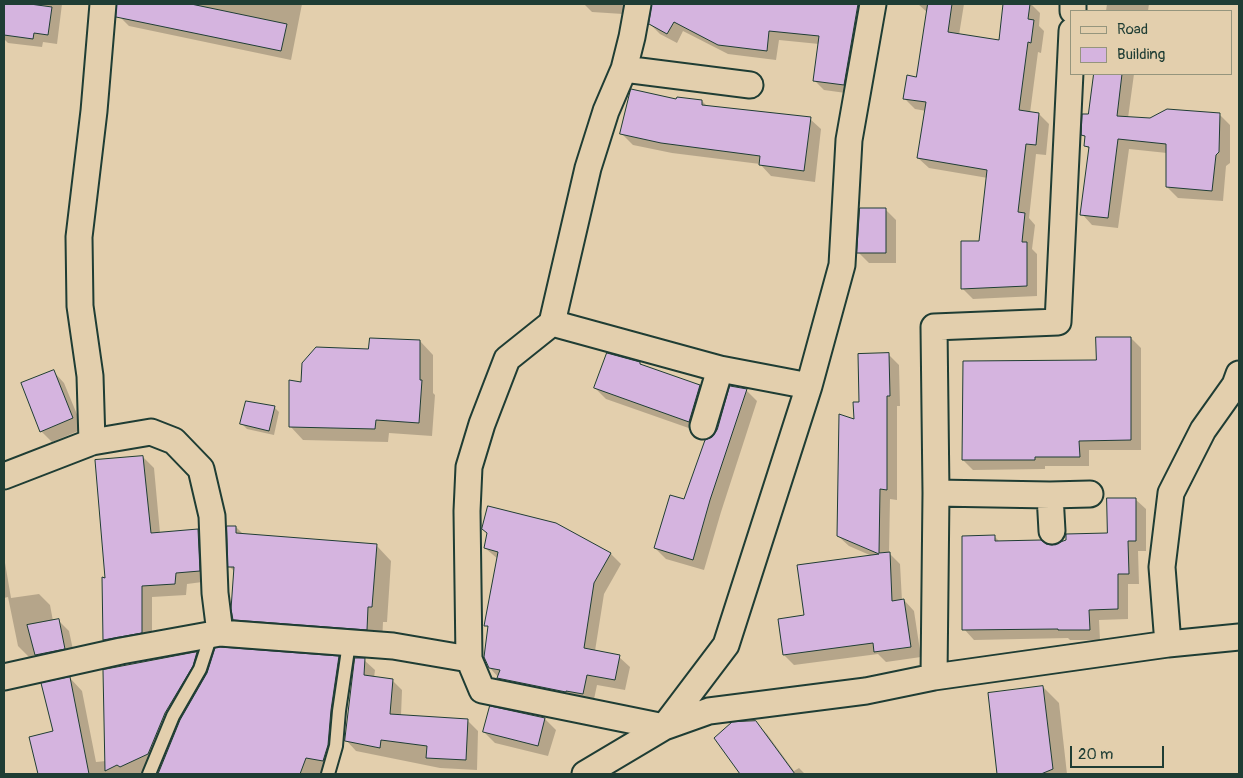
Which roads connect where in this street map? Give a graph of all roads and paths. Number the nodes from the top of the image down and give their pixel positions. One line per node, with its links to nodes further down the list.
1 (103, 4): 12 (street)
2 (638, 4): 4 (street)
3 (874, 4): 10 (street)
4 (624, 69): 6 (street); 7 (street)
5 (1070, 73): 14 (street)
6 (750, 86)
7 (552, 323): 8 (street); 22 (street)
8 (720, 369): 10 (street); 11 (street)
9 (1238, 382): 21 (street)
10 (809, 386): 25 (street)
11 (703, 426)
12 (92, 442): 13 (street); 18 (street)
13 (4, 476)
14 (936, 493): 16 (street); 24 (street)
15 (1090, 494): 16 (street)
16 (1050, 495): 17 (street)
17 (1052, 531)
18 (216, 634): 20 (street); 23 (street); 26 (lane)
19 (1239, 637): 21 (street)
20 (349, 643): 22 (street); 27 (lane)
21 (1168, 644): 24 (street)
22 (469, 659): 25 (street)
23 (4, 677)
24 (934, 677): 25 (street)
25 (664, 727): 28 (street)
26 (149, 774)
27 (328, 774)
28 (585, 774)

